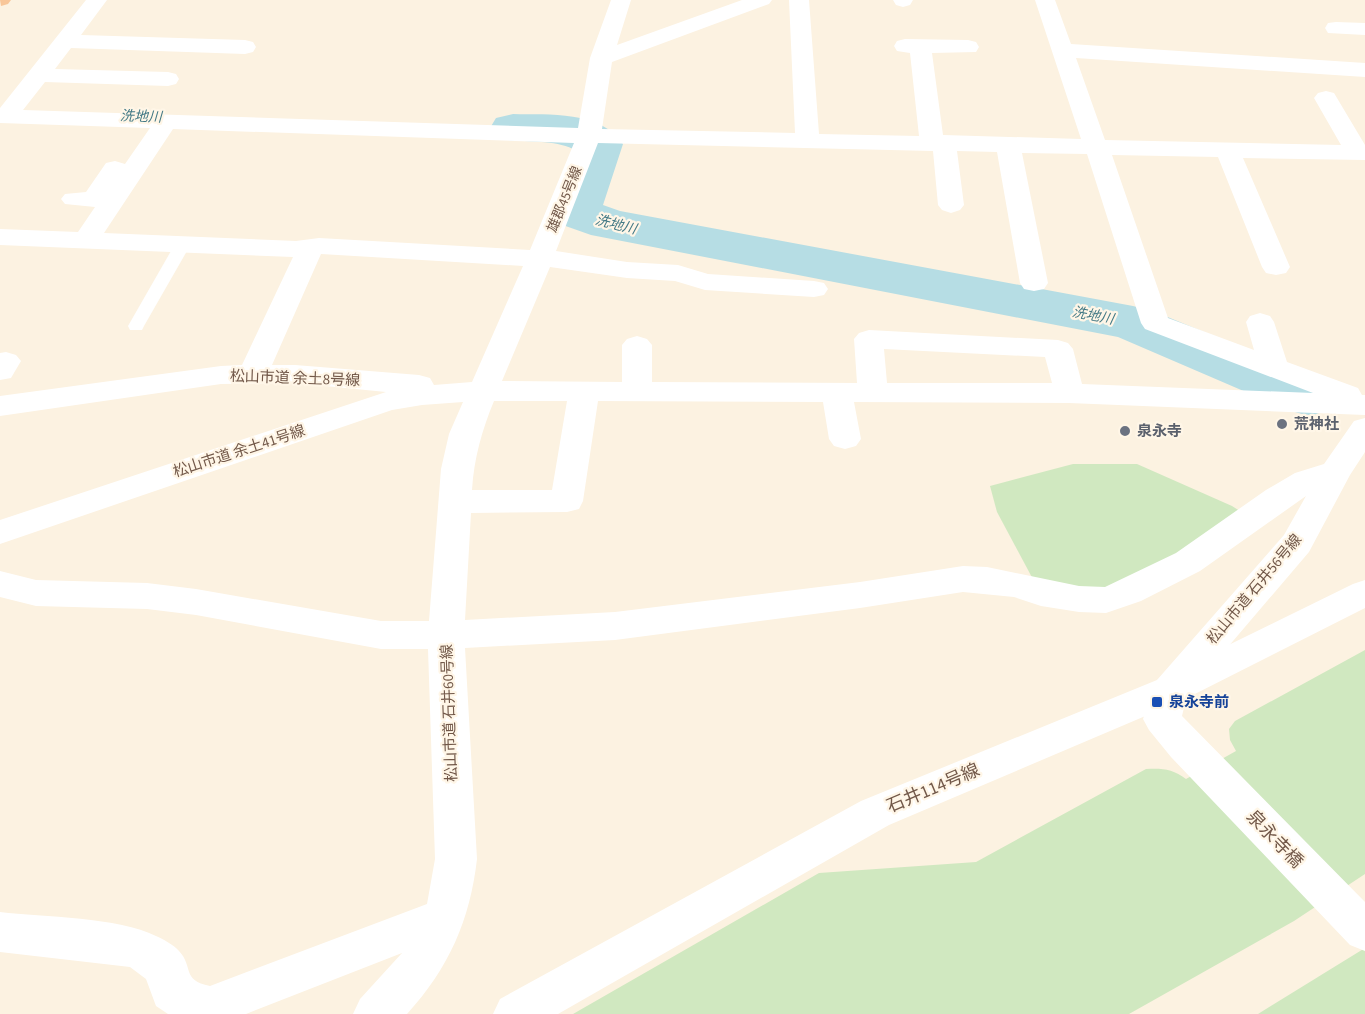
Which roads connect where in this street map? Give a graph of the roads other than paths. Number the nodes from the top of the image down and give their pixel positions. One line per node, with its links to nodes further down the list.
1 (97, 0): 8 (street)
2 (621, 0): 12 (street, 雄郡45号線)
3 (762, 0): 12 (street)
4 (799, 0): 20 (street)
5 (1045, 0): 11 (street)
6 (1336, 28): 7 (street)
7 (1365, 29)
8 (66, 40): 9 (street); 14 (street)
9 (245, 47)
10 (968, 47): 21 (street)
11 (1062, 50): 13 (street); 23 (street)
12 (601, 58): 19 (street, 雄郡45号線)
13 (1365, 70)
14 (38, 75): 15 (street); 17 (street)
15 (168, 79)
16 (1326, 98): 25 (street)
17 (3, 116): 18 (street)
18 (156, 121): 19 (street); 26 (street); 29 (street)
19 (589, 135): 20 (street); 32 (street, 雄郡45号線)
20 (807, 140): 21 (street)
21 (938, 142): 22 (street); 27 (street)
22 (1008, 144): 23 (street); 34 (street)
23 (1097, 147): 24 (street); 39 (street)
24 (1227, 150): 25 (street); 33 (street)
25 (1361, 152)
26 (74, 199)
27 (951, 205)
28 (0, 237): 29 (street)
29 (86, 240): 30 (street)
30 (183, 244): 31 (street); 37 (lane)
31 (311, 247): 32 (street); 40 (street)
32 (540, 258): 35 (street); 41 (street, 雄郡45号線)
33 (1275, 267)
34 (1034, 284)
35 (814, 289)
36 (1260, 322): 39 (street)
37 (136, 326)
38 (638, 345): 43 (street)
39 (1274, 368): 47 (street)
40 (253, 373): 41 (street, 松山市道 余土8号線); 48 (street, 松山市道 余土8号線)
41 (483, 391): 42 (street); 52 (street, 松山市道 石井60号線); 53 (street, 松山市道 余土41号線)
42 (584, 391): 43 (street); 52 (street)
43 (637, 391): 44 (street)
44 (837, 393): 45 (street); 50 (street)
45 (873, 393): 46 (street); 46 (street)
46 (1069, 393): 47 (street)
47 (1365, 403)
48 (0, 406)
49 (1365, 428): 51 (street, 松山市道 石井56号線)
50 (845, 439)
51 (1335, 472): 56 (street); 57 (street, 松山市道 石井56号線)
52 (455, 502): 56 (street, 松山市道 石井60号線)
53 (0, 532)
54 (0, 584): 56 (street)
55 (1365, 593): 57 (street, 石井114号線)
56 (446, 635): 59 (street, 松山市道 石井60号線)
57 (1170, 690): 58 (street, 松山市道 石井56号線); 63 (street, 石井114号線)
58 (1185, 746): 61 (street, 泉永寺橋)
59 (446, 916): 60 (street); 62 (street, 松山市道 石井60号線)
60 (0, 932)
61 (1365, 932)
62 (376, 1014)
63 (516, 1014)

